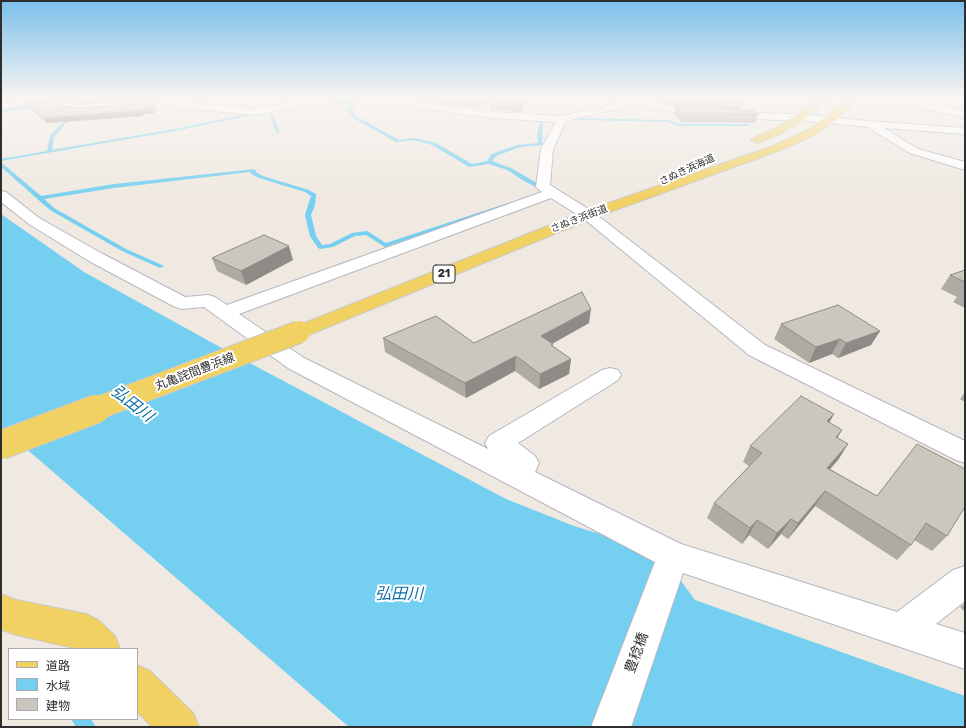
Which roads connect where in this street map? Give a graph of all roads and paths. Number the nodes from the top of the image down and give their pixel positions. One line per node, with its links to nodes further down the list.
1 (556, 131): 8 (street)
2 (778, 131): 5 (main road)
3 (813, 131): 10 (main road, さぬき浜街道 / 21)
4 (880, 131): 7 (street)
5 (745, 144)
6 (713, 158): 10 (main road, さぬき浜海道 / 21)
7 (965, 166)
8 (552, 193): 10 (street); 11 (street)
9 (1, 195): 11 (street)
10 (588, 215): 12 (main road, さぬき浜街道 / 21); 15 (street)
11 (224, 313): 16 (street)
12 (299, 332): 14 (main road, 丸亀詫間豊浜線 / 21, bridge)
13 (610, 375): 16 (street)
14 (1, 445)
15 (965, 453)
16 (519, 477): 17 (street)
17 (669, 567): 20 (street); 25 (street, 豊稔橋)
18 (965, 581): 20 (street)
19 (1, 611): 21 (main road)
20 (901, 630): 22 (street)
21 (101, 648)
22 (965, 651)
23 (138, 685): 24 (main road)
24 (179, 727)
25 (611, 727)

